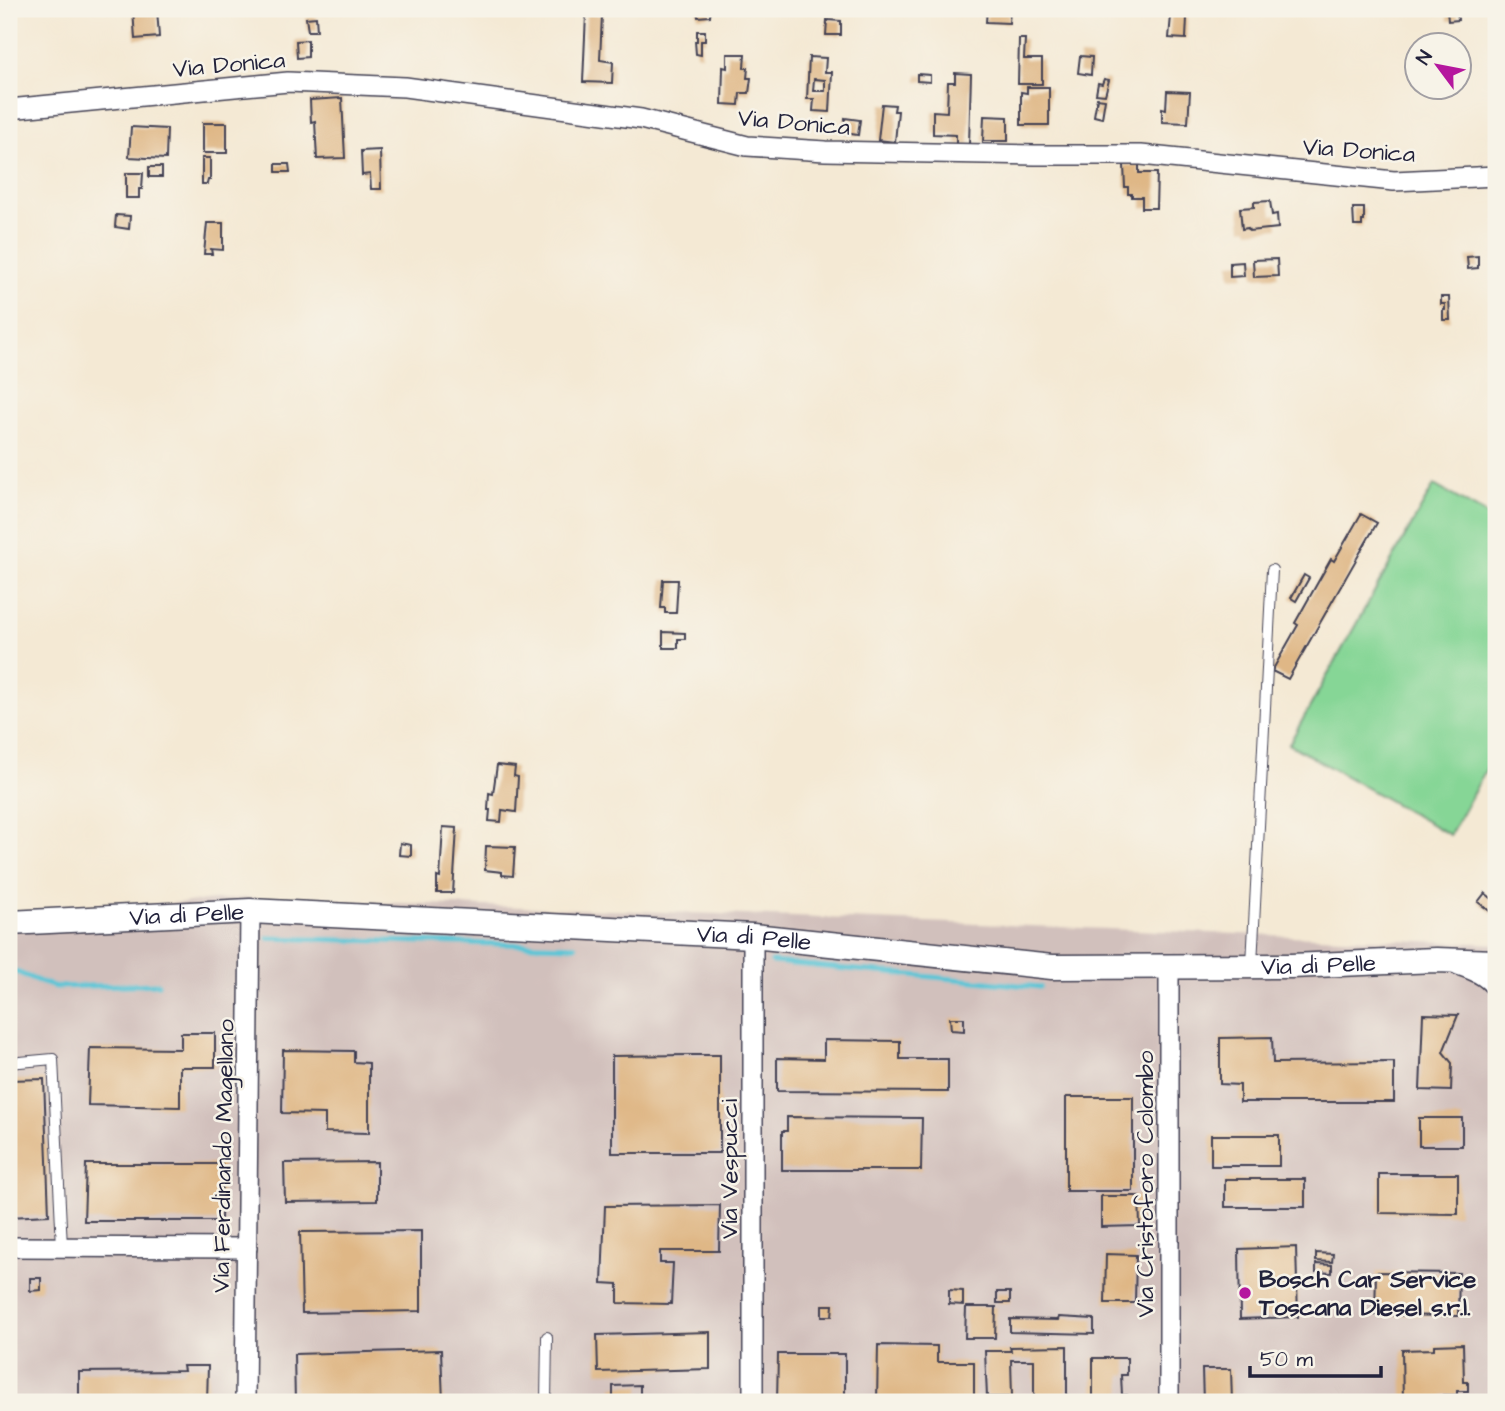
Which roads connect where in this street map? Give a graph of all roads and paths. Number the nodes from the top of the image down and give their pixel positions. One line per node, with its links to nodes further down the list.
1 (9, 109): 2 (street, Via Donica)
2 (1496, 176)
3 (1272, 570): 10 (lane)
4 (250, 911): 5 (street, Via di Pelle); 6 (street, Via di Pelle); 15 (street, Via Ferdinando Magellano)
5 (9, 923)
6 (753, 936): 9 (street, Via di Pelle); 19 (street, Via Vespucci)
7 (1436, 960): 8 (street, Via di Pelle); 10 (street, Via di Pelle); 11 (street)
8 (1496, 962)
9 (1169, 966): 10 (street, Via di Pelle); 20 (street, Via Cristoforo Colombo)
10 (1252, 966)
11 (1496, 988)
12 (9, 1063): 14 (lane)
13 (9, 1247): 14 (street)
14 (62, 1247): 15 (street)
15 (247, 1248): 17 (street, Via Ferdinando Magellano)
16 (547, 1337): 18 (lane)
17 (245, 1402)
18 (547, 1402)
19 (753, 1402)
20 (1170, 1402)

